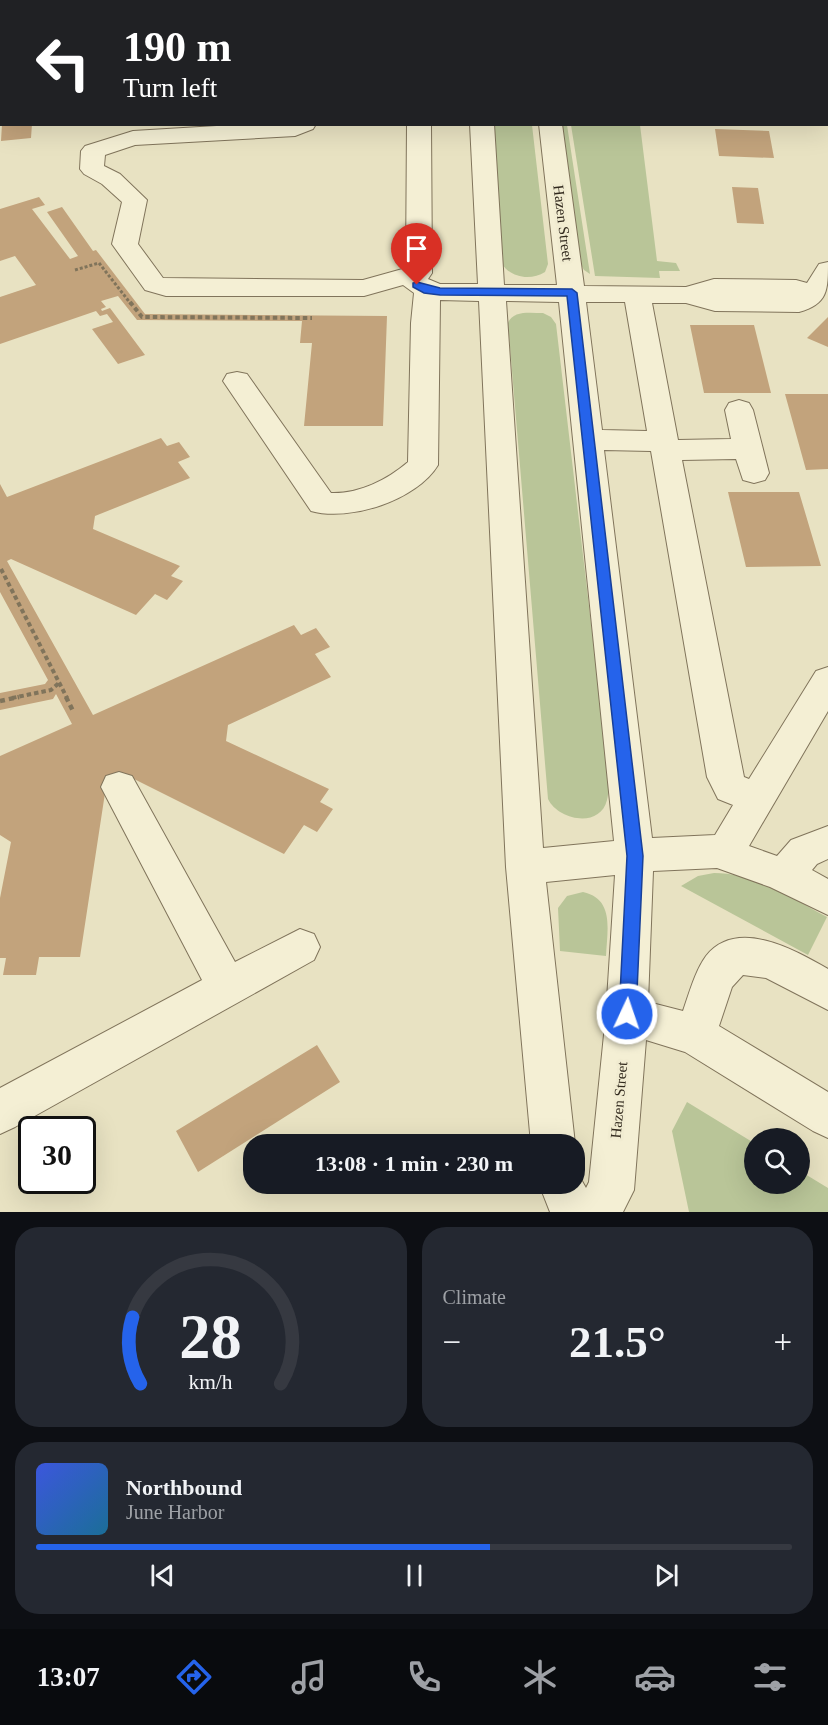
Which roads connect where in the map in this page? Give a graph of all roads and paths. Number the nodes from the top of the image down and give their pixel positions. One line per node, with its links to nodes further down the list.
1 (301, 126): 6 (street)
2 (419, 126): 6 (street)
3 (482, 126): 7 (street)
4 (550, 126): 8 (street, Hazen Street)
5 (828, 270): 10 (street)
6 (419, 283): 7 (street); 11 (street)
7 (492, 292): 8 (street); 25 (street)
8 (572, 293): 9 (street); 13 (street, Hazen Street)
9 (637, 294): 10 (street); 14 (street)
10 (821, 295)
11 (237, 381)
12 (739, 410): 14 (street)
13 (588, 440): 14 (street); 24 (street, Hazen Street)
14 (664, 445): 21 (street)
15 (1, 569): 17 (path)
16 (828, 681): 21 (street)
17 (59, 683): 18 (path); 19 (path)
18 (0, 701)
19 (74, 713)
20 (119, 787): 29 (street)
21 (757, 799): 23 (street)
22 (828, 842): 26 (street)
23 (724, 853): 24 (street); 26 (street)
24 (635, 856): 25 (street); 31 (street, Hazen Street)
25 (525, 867): 35 (street)
26 (784, 874): 27 (street)
27 (828, 898)
28 (300, 947): 29 (street)
29 (228, 987): 33 (street)
30 (828, 991): 32 (street)
31 (627, 1014): 32 (street); 38 (street, Hazen Street)
32 (695, 1035): 34 (street)
33 (0, 1112)
34 (828, 1116)
35 (551, 1134)
36 (565, 1194): 37 (street)
37 (573, 1212)
38 (596, 1212)

